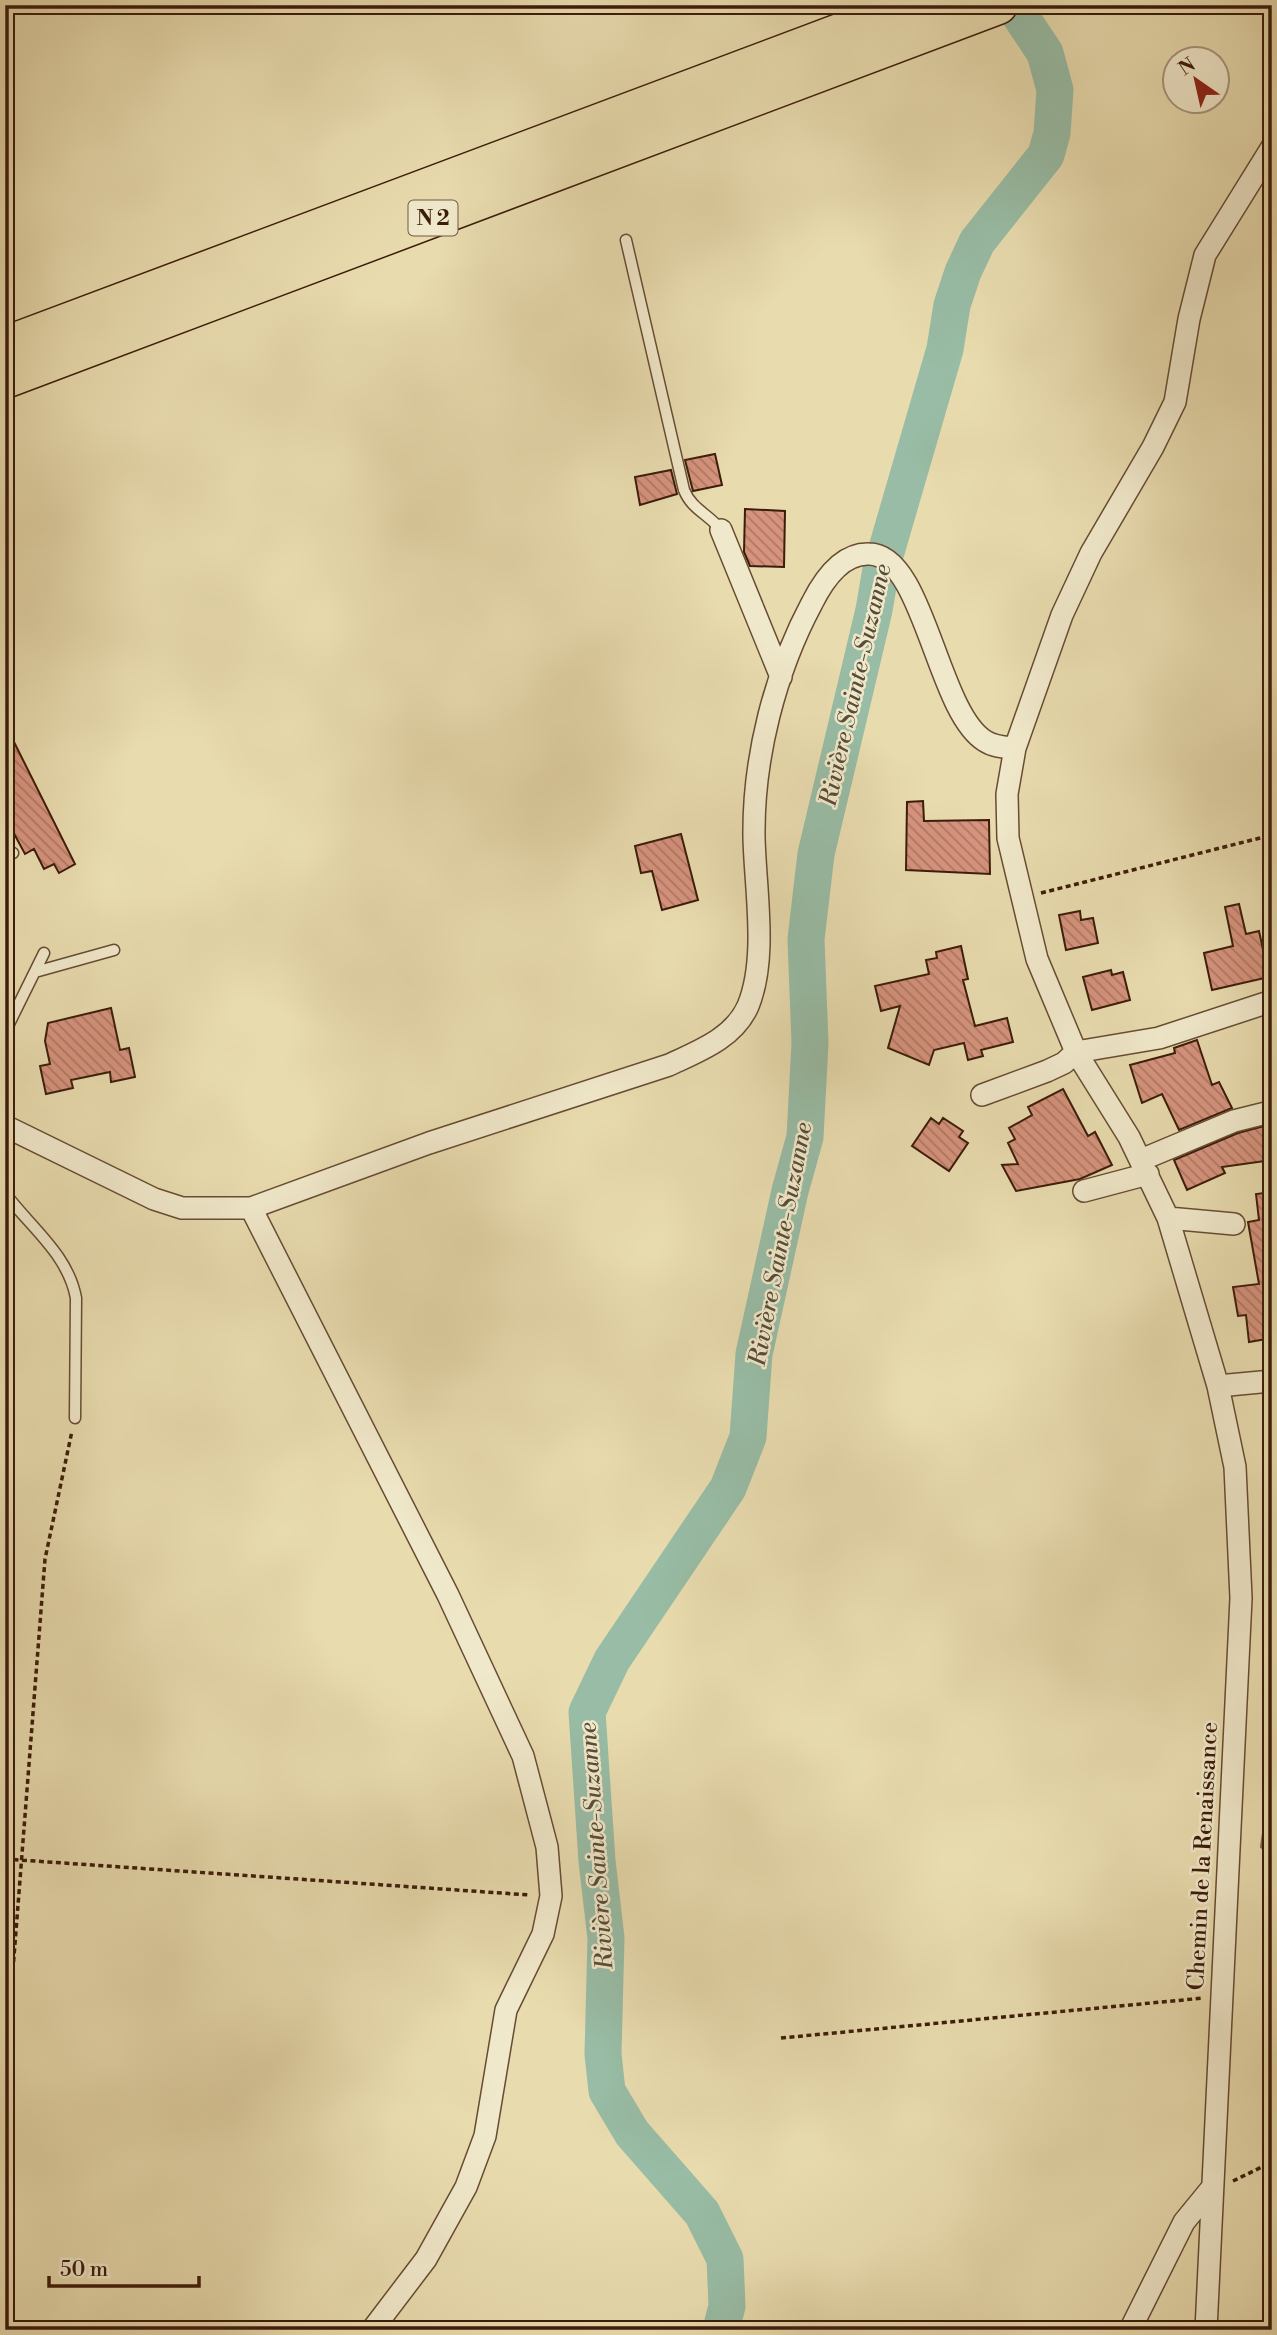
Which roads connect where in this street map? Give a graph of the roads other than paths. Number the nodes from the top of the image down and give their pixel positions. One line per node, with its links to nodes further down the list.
1 (914, 5): 3 (highway, N 2)
2 (999, 5): 3 (highway, N 2)
3 (860, 41): 6 (highway, N 2); 7 (highway, N 2)
4 (1272, 147): 10 (street, Chemin de la Renaissance)
5 (626, 240): 8 (lane)
6 (5, 346)
7 (5, 379)
8 (721, 530): 9 (street)
9 (781, 677): 10 (street); 23 (street)
10 (1015, 748): 16 (street, Chemin de la Renaissance)
11 (114, 950): 13 (lane)
12 (44, 953): 13 (lane)
13 (35, 972): 15 (lane)
14 (1272, 1001): 16 (street)
15 (5, 1032)
16 (1076, 1052): 17 (street); 20 (street, Chemin de la Renaissance)
17 (982, 1095)
18 (1266, 1113): 20 (street)
19 (5, 1126): 23 (street)
20 (1144, 1167): 21 (street); 24 (street, Chemin de la Renaissance)
21 (1084, 1191)
22 (5, 1193): 28 (lane)
23 (251, 1208): 30 (street)
24 (1168, 1218): 25 (street); 27 (street, Chemin de la Renaissance)
25 (1234, 1224)
26 (1272, 1381): 27 (street)
27 (1218, 1386): 29 (street, Chemin de la Renaissance)
28 (75, 1418)
29 (1211, 2189): 31 (street); 32 (street, Chemin de la Renaissance)
30 (372, 2330)
31 (1130, 2330)
32 (1206, 2330)

